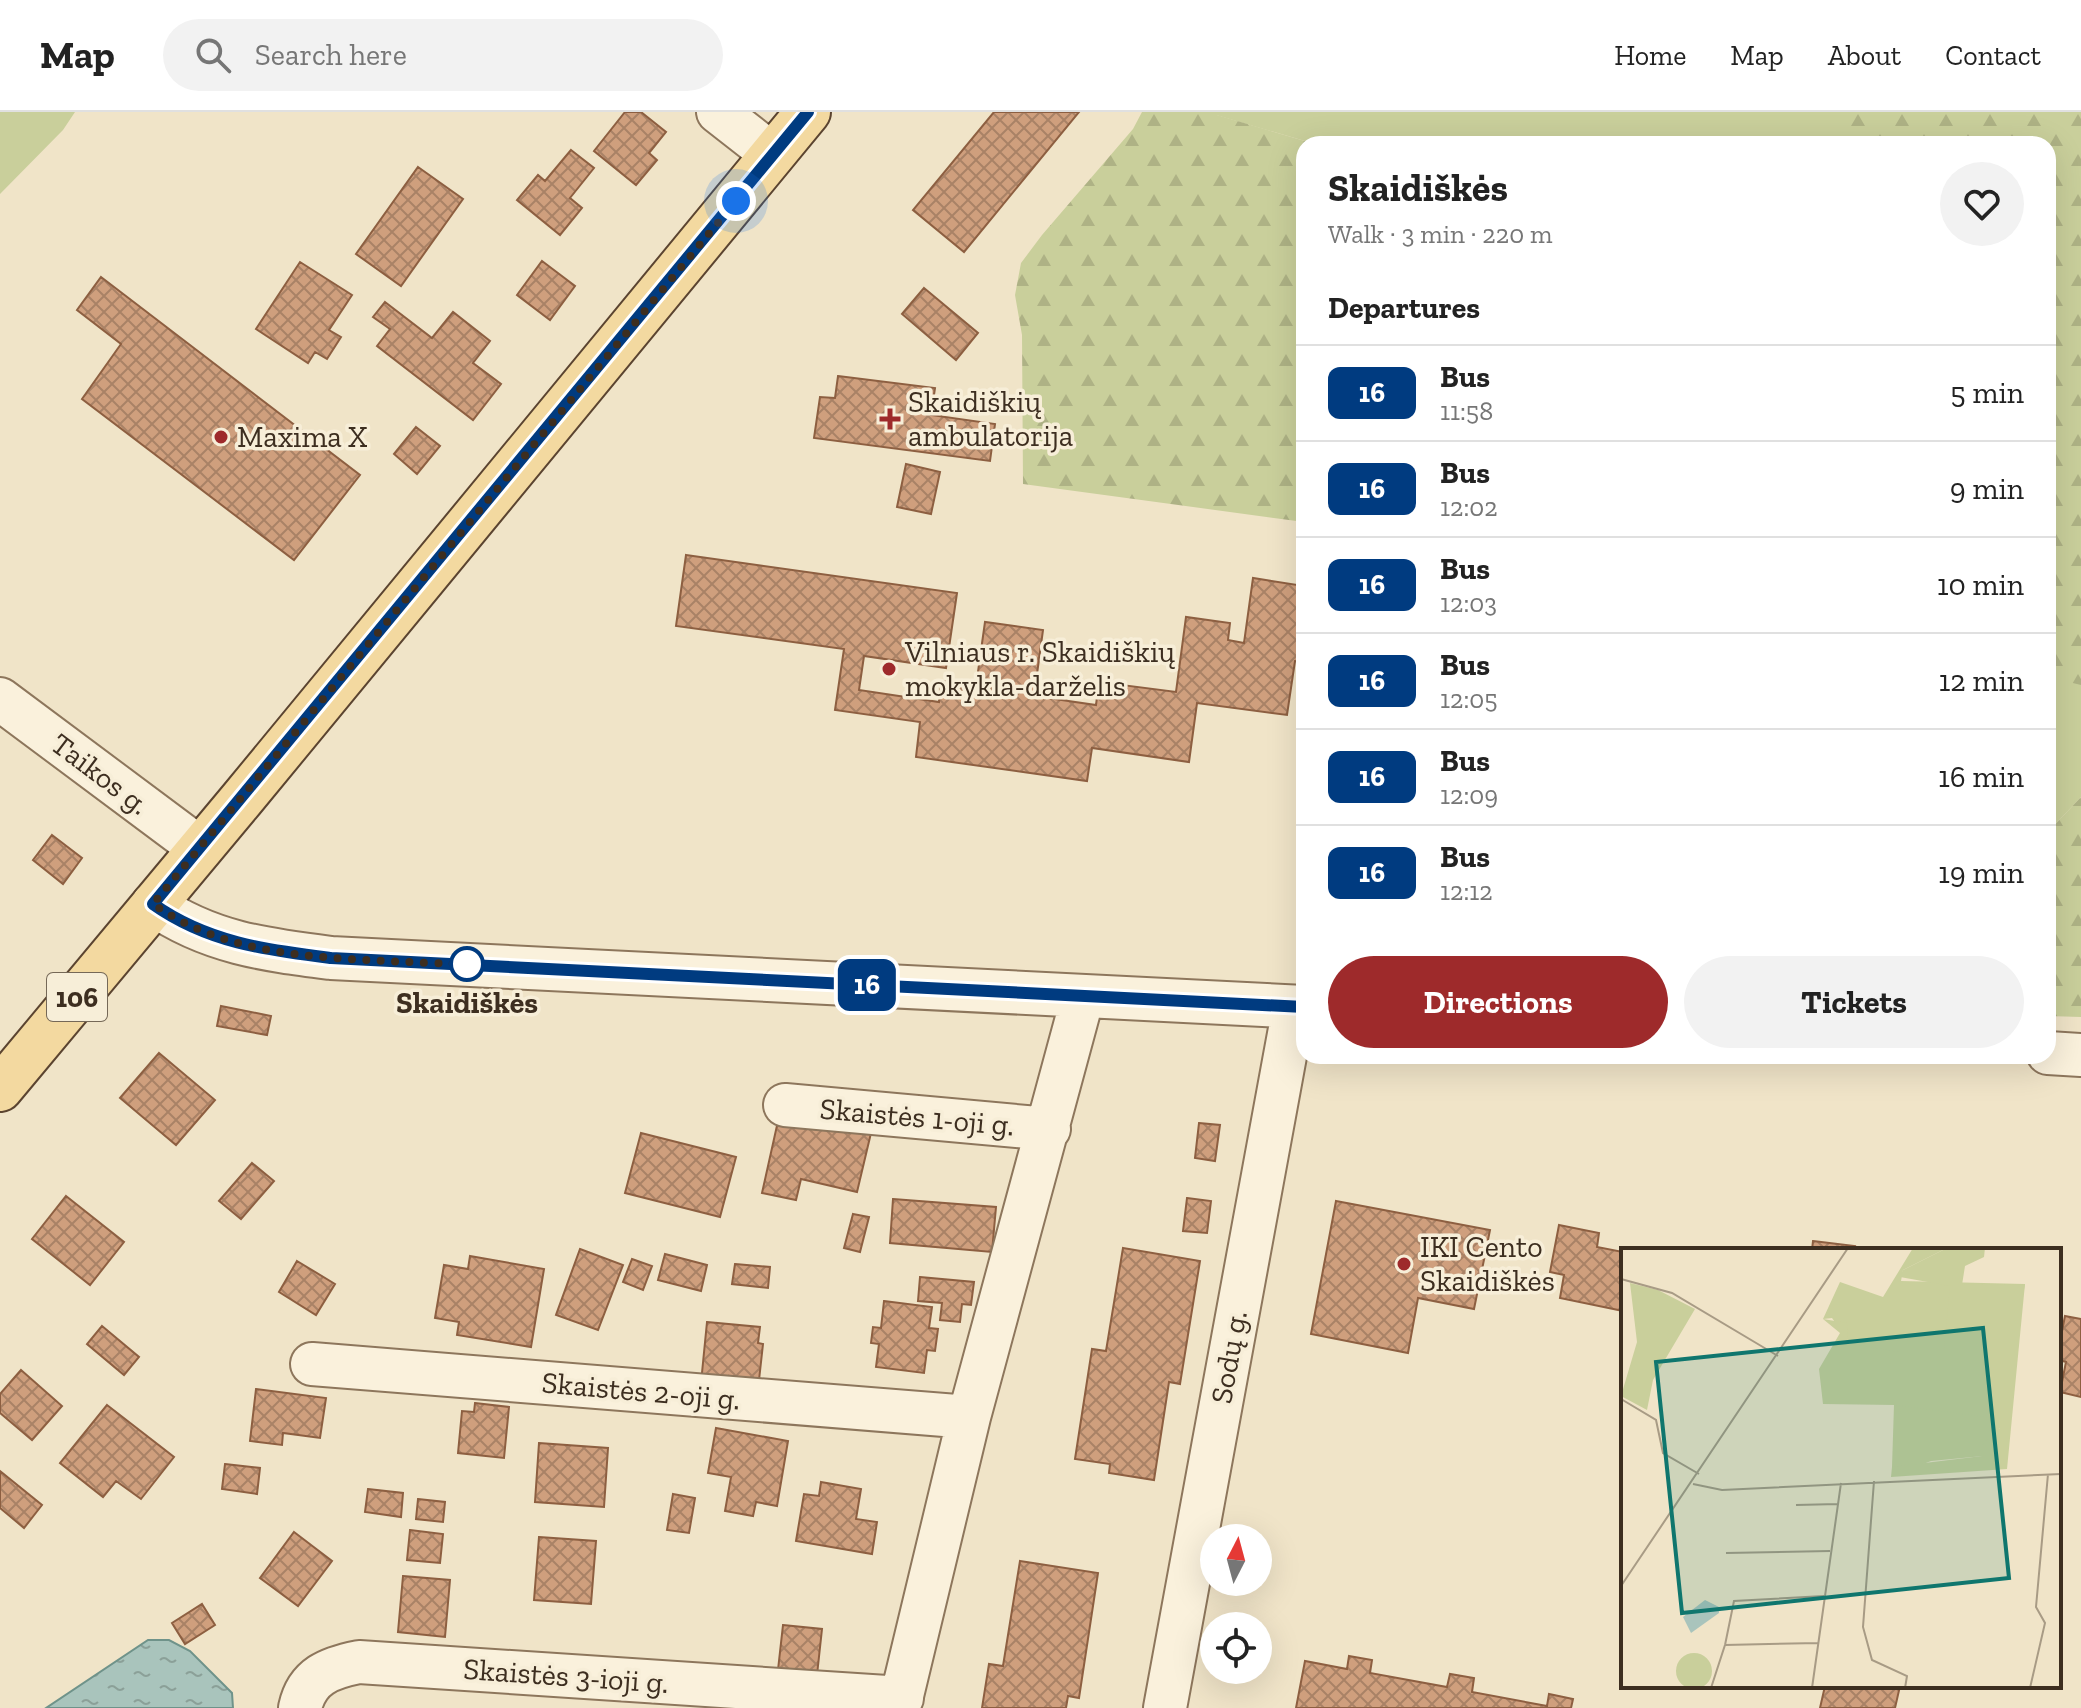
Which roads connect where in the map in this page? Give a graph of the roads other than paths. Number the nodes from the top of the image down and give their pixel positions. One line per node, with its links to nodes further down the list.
1 (718, 112): 3 (street)
2 (808, 112): 3 (main road, 106)
3 (773, 155): 5 (main road, 106)
4 (0, 699): 5 (street, Taikos g.)
5 (201, 849): 6 (main road, 106)
6 (153, 904): 7 (street, Sodų g.); 12 (main road, 106)
7 (1083, 996): 8 (street, Sodų g.); 14 (street)
8 (1296, 1007)
9 (1296, 1023): 19 (street, Sodų g.)
10 (2056, 1053): 11 (street)
11 (2081, 1055)
12 (0, 1089)
13 (785, 1105): 14 (street, Skaistės 1-oji g.)
14 (1049, 1129): 16 (street)
15 (312, 1364): 16 (street, Skaistės 2-oji g.)
16 (969, 1417): 17 (street)
17 (900, 1703): 18 (street, Skaistės 3-ioji g.)
18 (300, 1708)
19 (1165, 1708)

